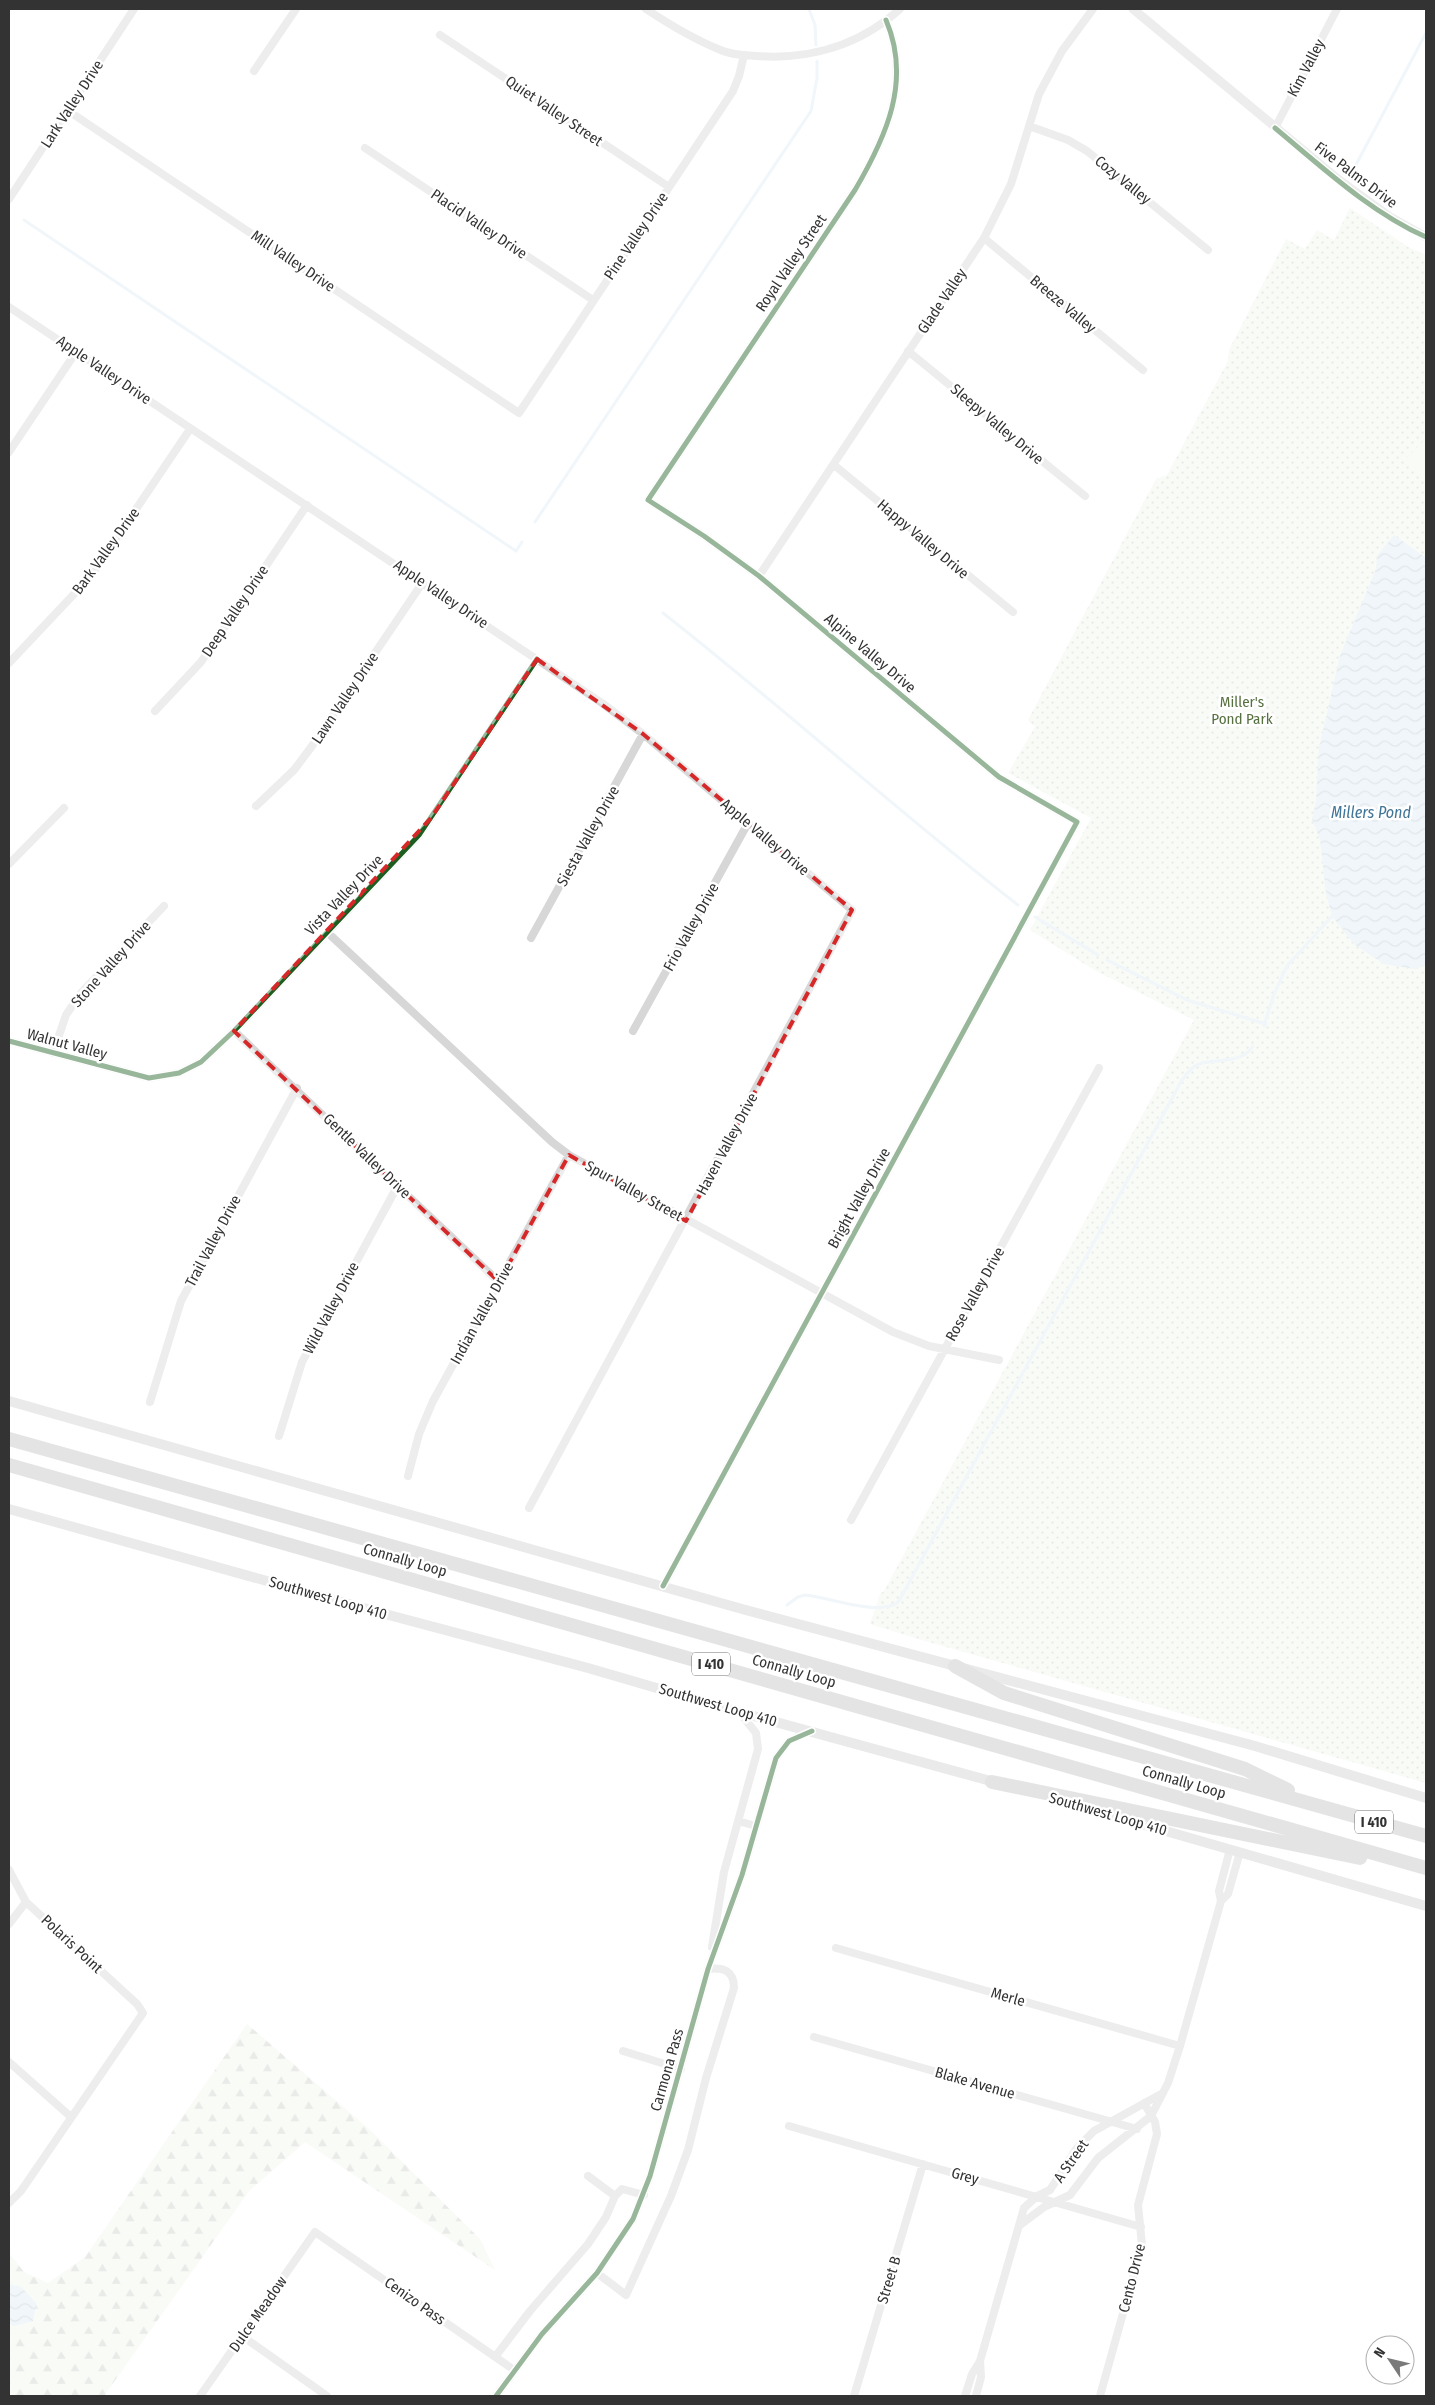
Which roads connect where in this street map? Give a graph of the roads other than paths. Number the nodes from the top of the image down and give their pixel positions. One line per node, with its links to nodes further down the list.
1 (134, 9): 12 (street, Lark Valley Drive)
2 (296, 9): 11 (street)
3 (646, 9): 10 (street)
4 (900, 9): 8 (street)
5 (1093, 9): 13 (street, Glade Valley)
6 (1133, 9): 14 (street, Five Palms Drive)
7 (1338, 9): 14 (street, Kim Valley)
8 (886, 20): 10 (street); 31 (street, Royal Valley Street)
9 (440, 35): 16 (street, Quiet Valley Street)
10 (744, 55): 16 (street, Pine Valley Drive)
11 (254, 71)
12 (67, 110): 17 (street, Lark Valley Drive); 26 (street, Mill Valley Drive)
13 (1029, 126): 19 (street, Glade Valley); 20 (street, Cozy Valley)
14 (1275, 128): 18 (street, Five Palms Drive)
15 (365, 148): 21 (street, Placid Valley Drive)
16 (669, 187): 21 (street, Pine Valley Drive)
17 (9, 199)
18 (1426, 237)
19 (984, 238): 23 (street, Glade Valley); 25 (street, Breeze Valley)
20 (1208, 250)
21 (593, 300): 26 (street, Pine Valley Drive)
22 (9, 307): 24 (street, Apple Valley Drive)
23 (908, 350): 29 (street, Glade Valley); 30 (street, Sleepy Valley Drive)
24 (76, 352): 27 (street, Apple Valley Drive); 28 (street)
25 (1143, 370)
26 (519, 413)
27 (190, 429): 32 (street, Apple Valley Drive); 37 (street, Bark Valley Drive)
28 (9, 452)
29 (834, 465): 33 (street, Glade Valley); 35 (street, Happy Valley Drive)
30 (1085, 496)
31 (648, 500): 33 (street, Alpine Valley Drive)
32 (308, 505): 34 (street, Apple Valley Drive); 38 (street, Deep Valley Drive)
33 (759, 576): 42 (street, Alpine Valley Drive)
34 (423, 582): 36 (street, Apple Valley Drive); 40 (street, Lawn Valley Drive)
35 (1013, 612)
36 (537, 659): 39 (street, Apple Valley Drive); 47 (street, Vista Valley Drive)
37 (9, 663)
38 (155, 711)
39 (643, 734): 43 (street, Apple Valley Drive); 48 (street, Siesta Valley Drive)
40 (256, 806)
41 (64, 808): 44 (street)
42 (1077, 822): 60 (street, Bright Valley Drive)
43 (748, 823): 46 (street, Apple Valley Drive); 50 (street, Frio Valley Drive)
44 (9, 864)
45 (164, 906): 52 (street, Stone Valley Drive)
46 (852, 910): 58 (street, Haven Valley Drive)
47 (327, 932): 49 (street, Vista Valley Drive); 56 (street, Spur Valley Street)
48 (531, 938)
49 (234, 1031): 54 (street, Vista Valley Drive); 55 (street, Gentle Valley Drive)
50 (632, 1031)
51 (9, 1041): 52 (street, Walnut Valley)
52 (53, 1053): 54 (street, Walnut Valley)
53 (1099, 1068): 61 (street, Rose Valley Drive)
54 (118, 1071)
55 (297, 1088): 57 (street, Gentle Valley Drive); 64 (street, Trail Valley Drive)
56 (569, 1155): 58 (street, Spur Valley Street); 59 (street, Indian Valley Drive)
57 (398, 1185): 59 (street, Gentle Valley Drive); 65 (street, Wild Valley Drive)
58 (686, 1220): 60 (street, Spur Valley Street); 69 (street, Haven Valley Drive)
59 (499, 1282): 68 (street, Indian Valley Drive)
60 (821, 1293): 61 (street, Spur Valley Street); 72 (street, Bright Valley Drive)
61 (945, 1350): 62 (street, Spur Valley Street); 71 (street, Rose Valley Drive)
62 (999, 1360)
63 (9, 1401): 72 (main road)
64 (150, 1402)
65 (280, 1436)
66 (9, 1439): 78 (highway, Connally Loop / I 410)
67 (9, 1465): 83 (highway, Connally Loop / I 410)
68 (408, 1476)
69 (529, 1508)
70 (9, 1509): 74 (main road, Southwest Loop 410)
71 (851, 1520)
72 (663, 1586): 73 (main road)
73 (955, 1666): 77 (main road); 78 (highway)
74 (739, 1712): 75 (main road, Southwest Loop 410); 79 (street, Carmona Pass)
75 (812, 1731): 76 (main road, Southwest Loop 410); 80 (street, Carmona Pass)
76 (992, 1782): 82 (main road, Southwest Loop 410); 83 (highway)
77 (1426, 1798)
78 (1322, 1807): 81 (highway, Connally Loop / I 410)
79 (738, 1821): 80 (street); 90 (street, Carmona Pass)
80 (756, 1826): 90 (street, Carmona Pass)
81 (1426, 1836)
82 (1235, 1850): 87 (main road, Southwest Loop 410); 92 (street, A Street)
83 (1412, 1864): 84 (highway, Connally Loop / I 410)
84 (1426, 1868)
85 (9, 1870): 86 (street, Polaris Point)
86 (26, 1902): 88 (street); 99 (street, Polaris Point)
87 (1426, 1906)
88 (9, 1924)
89 (836, 1948): 92 (street, Merle)
90 (708, 1969): 95 (street, Carmona Pass); 113 (street)
91 (814, 2037): 100 (street, Blake Avenue)
92 (1180, 2046): 96 (street, A Street)
93 (623, 2052): 95 (street)
94 (9, 2062): 99 (street)
95 (680, 2069): 105 (street, Carmona Pass)
96 (1162, 2093): 97 (street, A Street); 98 (street, A Street)
97 (1144, 2103): 98 (street, Cento Drive); 100 (street, A Street)
98 (1151, 2116): 102 (street, A Street); 111 (street, Cento Drive)
99 (71, 2117): 109 (street)
100 (1110, 2122): 102 (street, Blake Avenue); 107 (street, A Street)
101 (789, 2126): 103 (street, Grey)
102 (1137, 2129): 108 (street, A Street)
103 (923, 2164): 107 (street, Grey); 121 (street, Street B)
104 (588, 2176): 106 (street)
105 (644, 2195): 106 (street); 113 (street, Carmona Pass)
106 (616, 2196): 115 (street)
107 (1037, 2196): 108 (street, Grey); 110 (street, A Street)
108 (1057, 2202): 110 (street, A Street); 111 (street, Grey)
109 (9, 2203)
110 (1020, 2225): 116 (street, A Street)
111 (1141, 2227): 124 (street, Cento Drive)
112 (315, 2232): 114 (street, Dulce Meadow); 115 (street, Cenizo Pass)
113 (597, 2273): 117 (street, Carmona Pass)
114 (242, 2336): 118 (street, Dulce Meadow); 119 (street)
115 (495, 2356): 117 (street, Cenizo Pass)
116 (980, 2361): 122 (street, A Street); 123 (street, A Street)
117 (514, 2370): 120 (street, Carmona Pass)
118 (200, 2396)
119 (327, 2396)
120 (496, 2396)
121 (854, 2396)
122 (965, 2396)
123 (976, 2396)
124 (1100, 2396)

